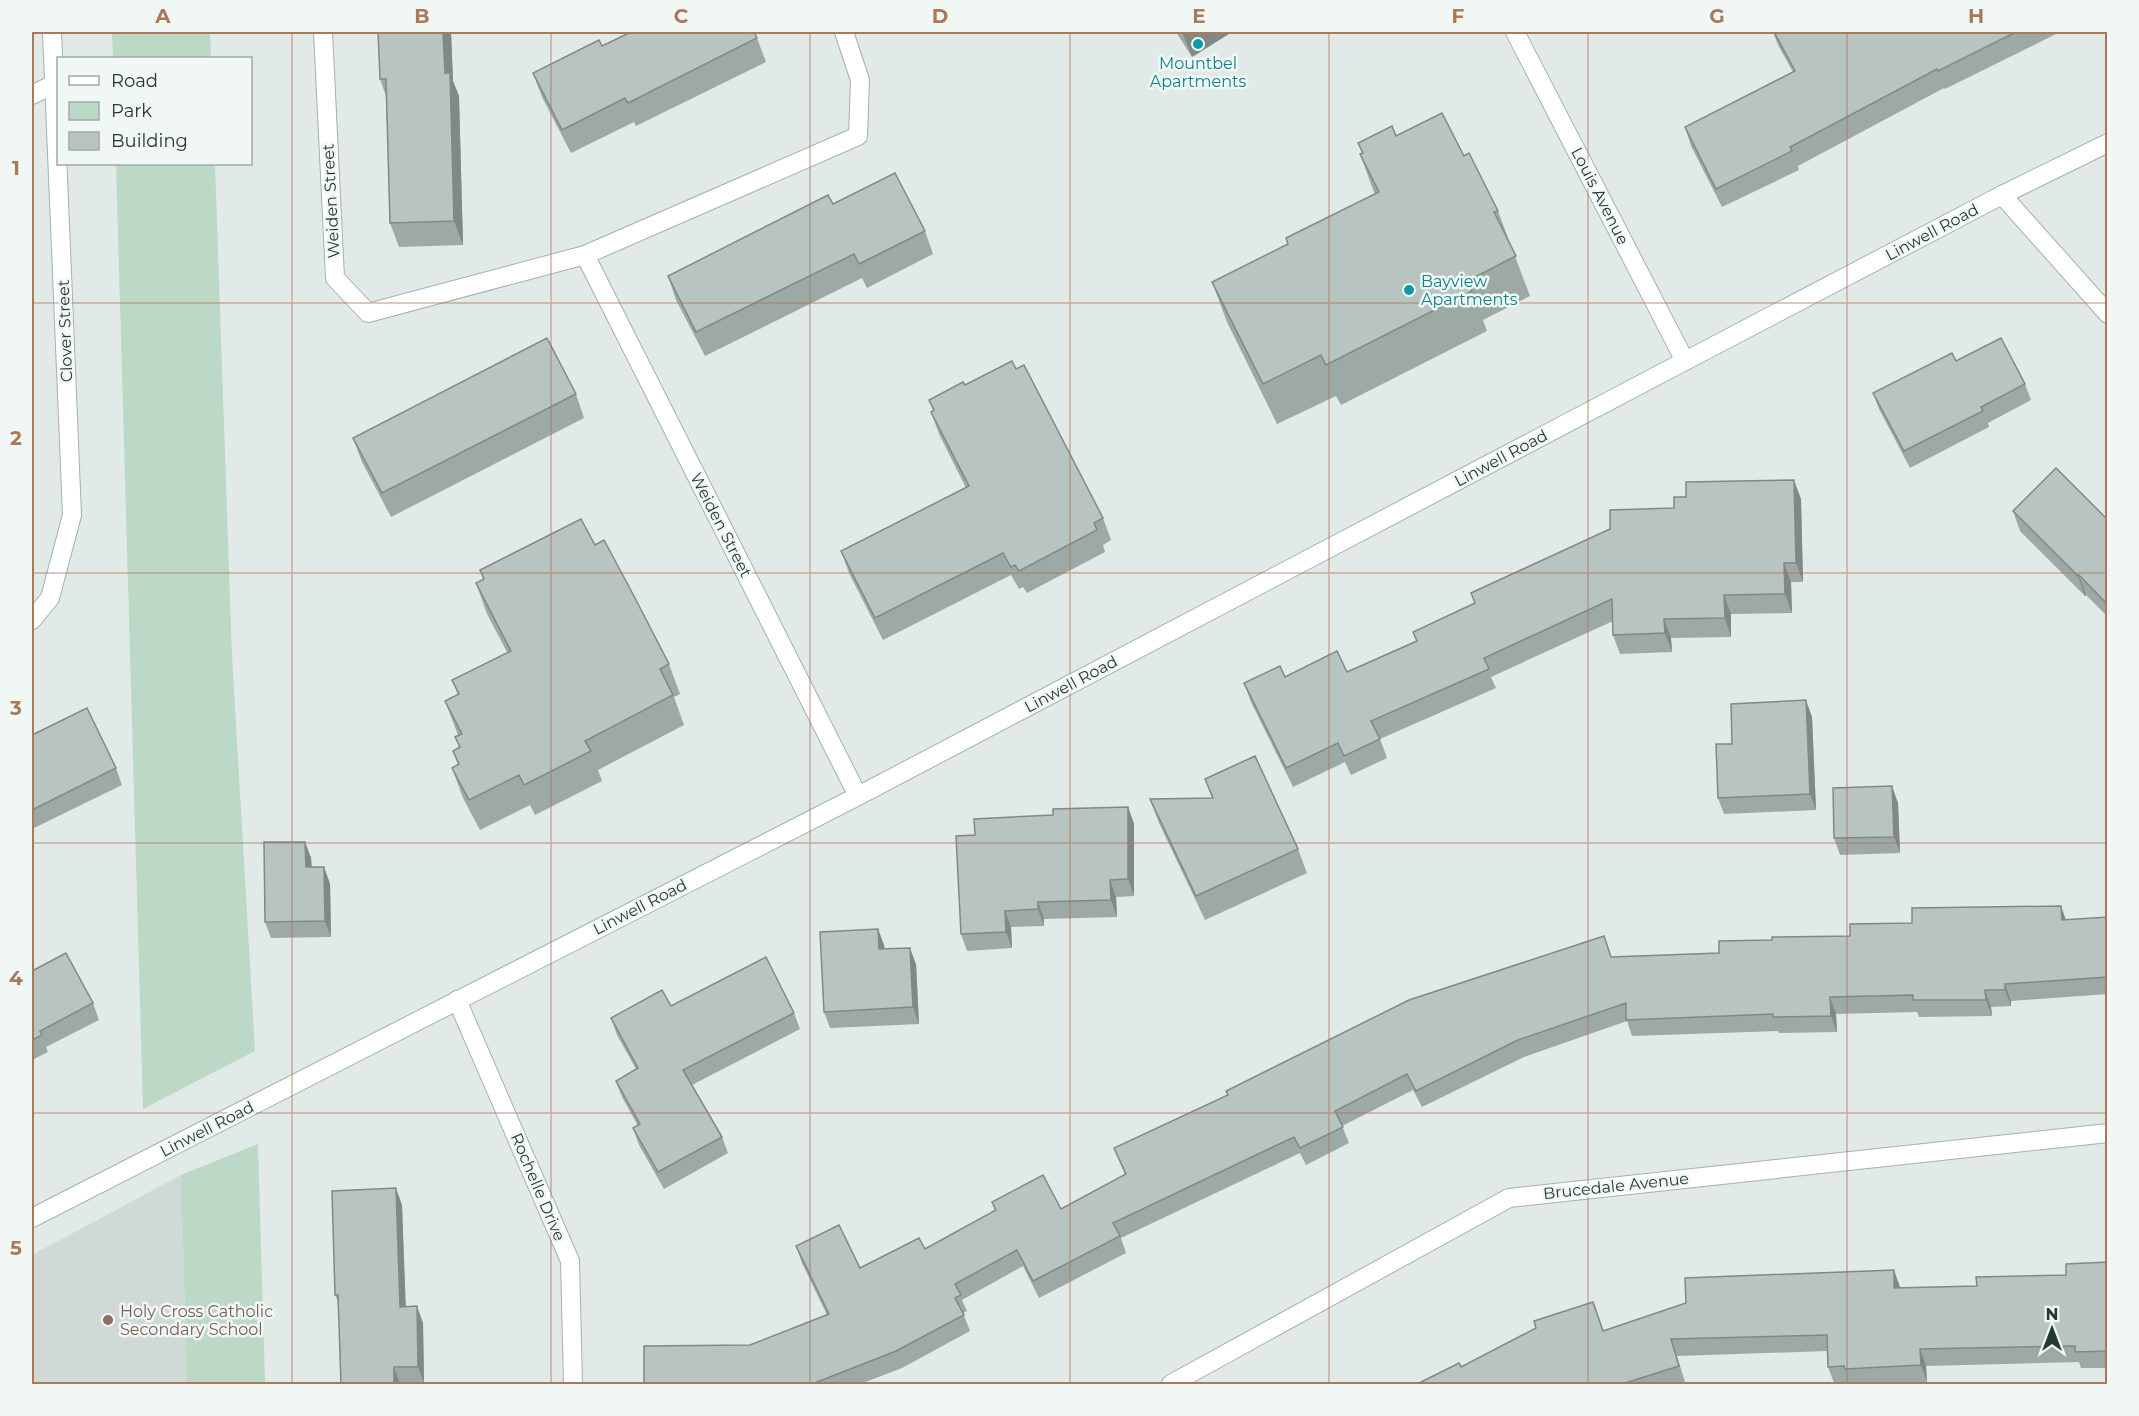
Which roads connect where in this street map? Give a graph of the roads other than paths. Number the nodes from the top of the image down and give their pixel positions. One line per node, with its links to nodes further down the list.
1 (52, 32): 5 (street, Clover Street)
2 (324, 32): 11 (street, Weiden Street)
3 (844, 32): 11 (street, Weiden Street)
4 (1515, 32): 13 (street, Louis Avenue)
5 (54, 84): 6 (street); 8 (street, Clover Street)
6 (32, 95)
7 (2108, 143): 10 (street, Linwell Road)
8 (57, 156)
9 (57, 165): 14 (street, Clover Street)
10 (2002, 195): 12 (street); 13 (street, Linwell Road)
11 (585, 255): 15 (street, Weiden Street)
12 (2108, 314)
13 (1685, 361): 15 (street, Linwell Road)
14 (32, 620)
15 (858, 796): 16 (street, Linwell Road)
16 (458, 1000): 18 (street, Linwell Road); 19 (street, Rochelle Drive)
17 (2108, 1133): 20 (street, Brucedale Avenue)
18 (32, 1218)
19 (573, 1384)
20 (1171, 1384)

